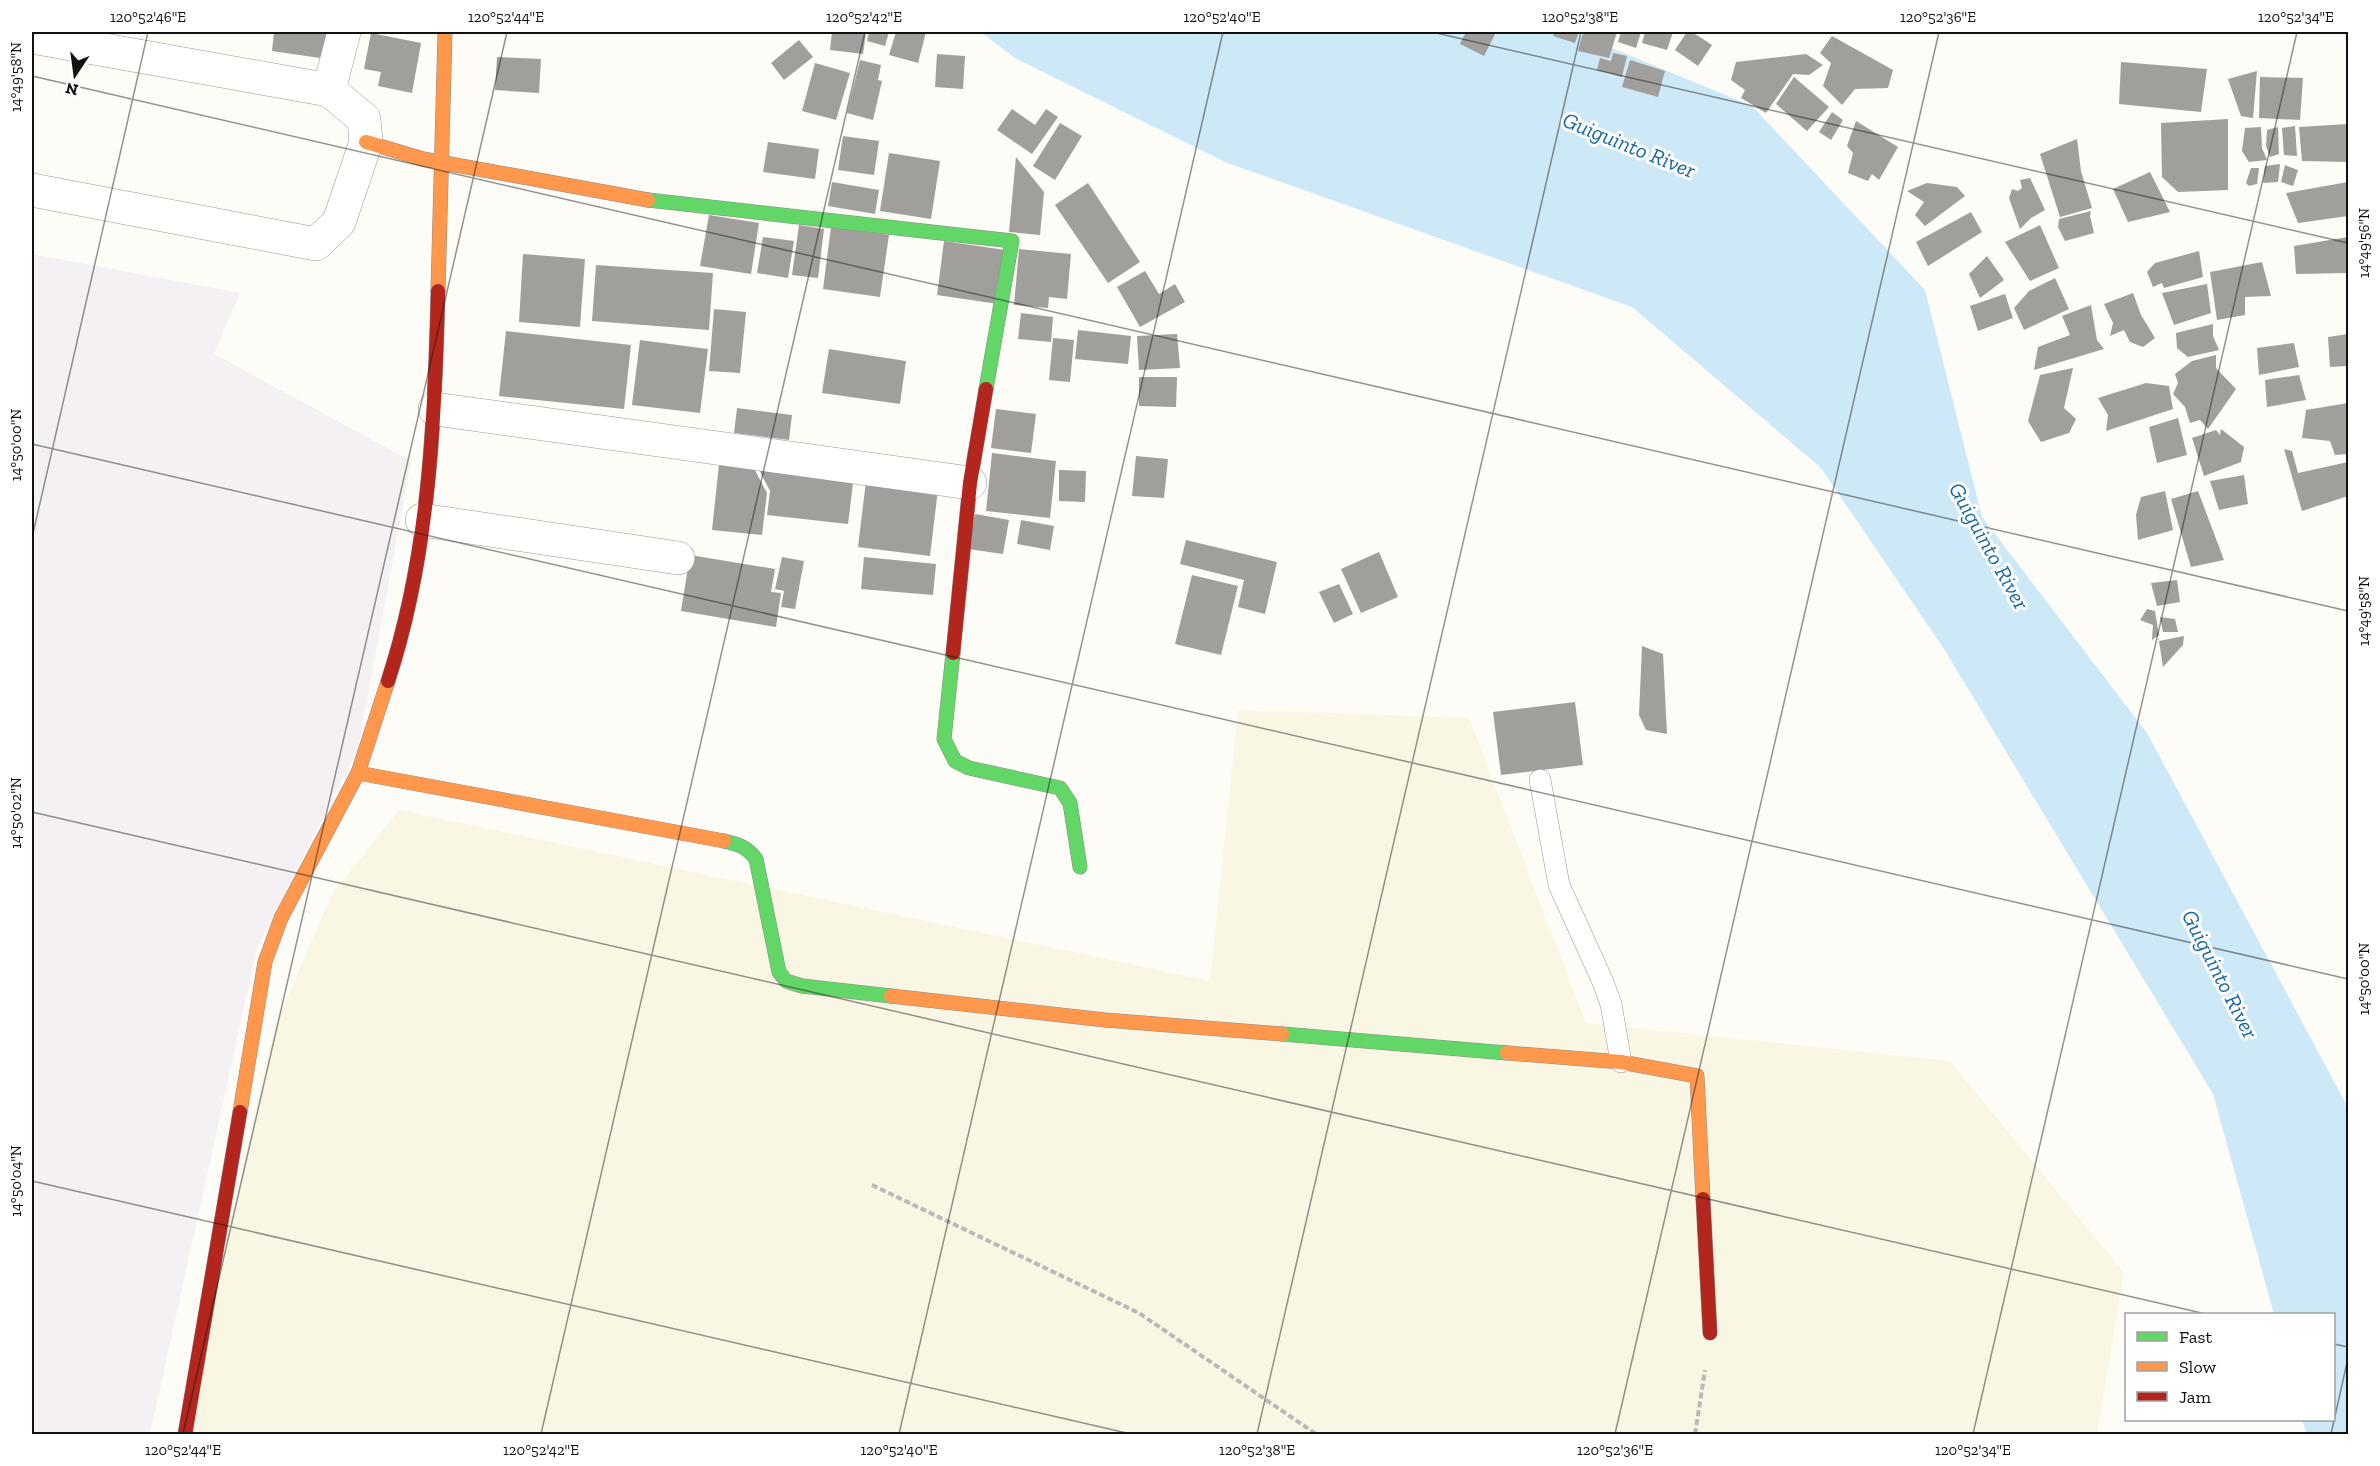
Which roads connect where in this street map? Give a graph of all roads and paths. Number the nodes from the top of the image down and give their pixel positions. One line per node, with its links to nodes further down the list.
1 (344, 32): 4 (street)
2 (445, 32): 6 (street)
3 (36, 36): 4 (street)
4 (329, 90): 5 (street)
5 (366, 142): 6 (street); 7 (street)
6 (443, 163): 8 (street); 9 (street)
7 (32, 190)
8 (435, 409): 9 (street); 10 (street)
9 (970, 483): 14 (street)
10 (422, 520): 11 (street); 12 (street)
11 (678, 558)
12 (358, 773): 15 (street); 18 (street)
13 (1540, 780): 15 (lane)
14 (1080, 867)
15 (1621, 1062): 17 (street)
16 (872, 1185): 19 (path)
17 (1710, 1333): 20 (path)
18 (185, 1434)
19 (1316, 1434)
20 (1695, 1434)

